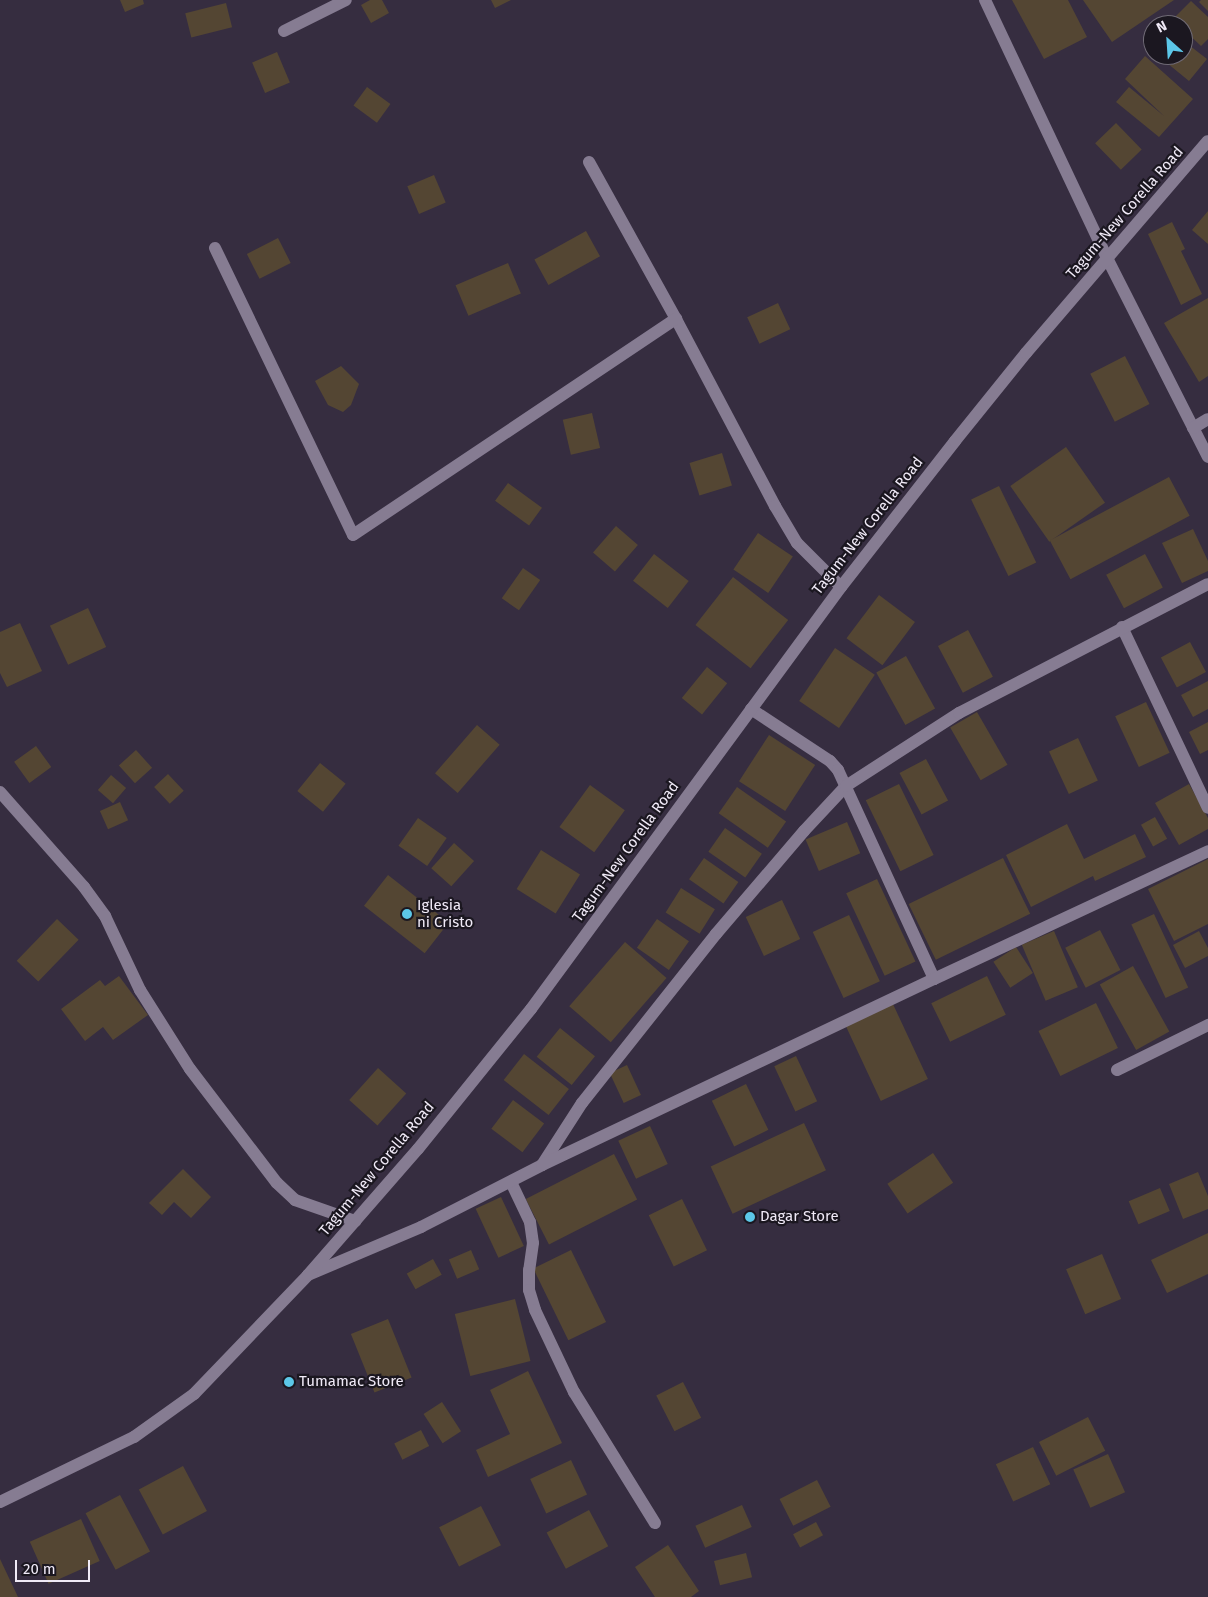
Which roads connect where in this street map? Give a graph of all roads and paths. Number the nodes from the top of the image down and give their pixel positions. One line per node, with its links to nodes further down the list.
1 (346, 0): 3 (street)
2 (985, 0): 7 (street)
3 (284, 30)
4 (1208, 141): 7 (street, Tagum-New Corella Road)
5 (589, 162): 8 (street)
6 (215, 248): 8 (street)
7 (1107, 258): 10 (street); 13 (street, Tagum-New Corella Road)
8 (676, 319): 13 (street)
9 (1208, 419): 10 (street)
10 (1193, 428): 11 (street)
11 (1208, 457)
12 (1208, 584): 14 (street)
13 (841, 587): 15 (street, Tagum-New Corella Road)
14 (1122, 627): 16 (street); 18 (street)
15 (751, 709): 16 (street); 25 (street, Tagum-New Corella Road)
16 (846, 786): 20 (street); 23 (street)
17 (0, 792): 25 (street)
18 (1208, 808)
19 (1208, 851): 20 (street)
20 (934, 978): 23 (street)
21 (1208, 1025): 22 (street)
22 (1117, 1070)
23 (542, 1166): 24 (street)
24 (511, 1182): 26 (street); 28 (street)
25 (355, 1221): 26 (street, Tagum-New Corella Road)
26 (308, 1275): 27 (street, Tagum-New Corella Road)
27 (0, 1502)
28 (655, 1523)

